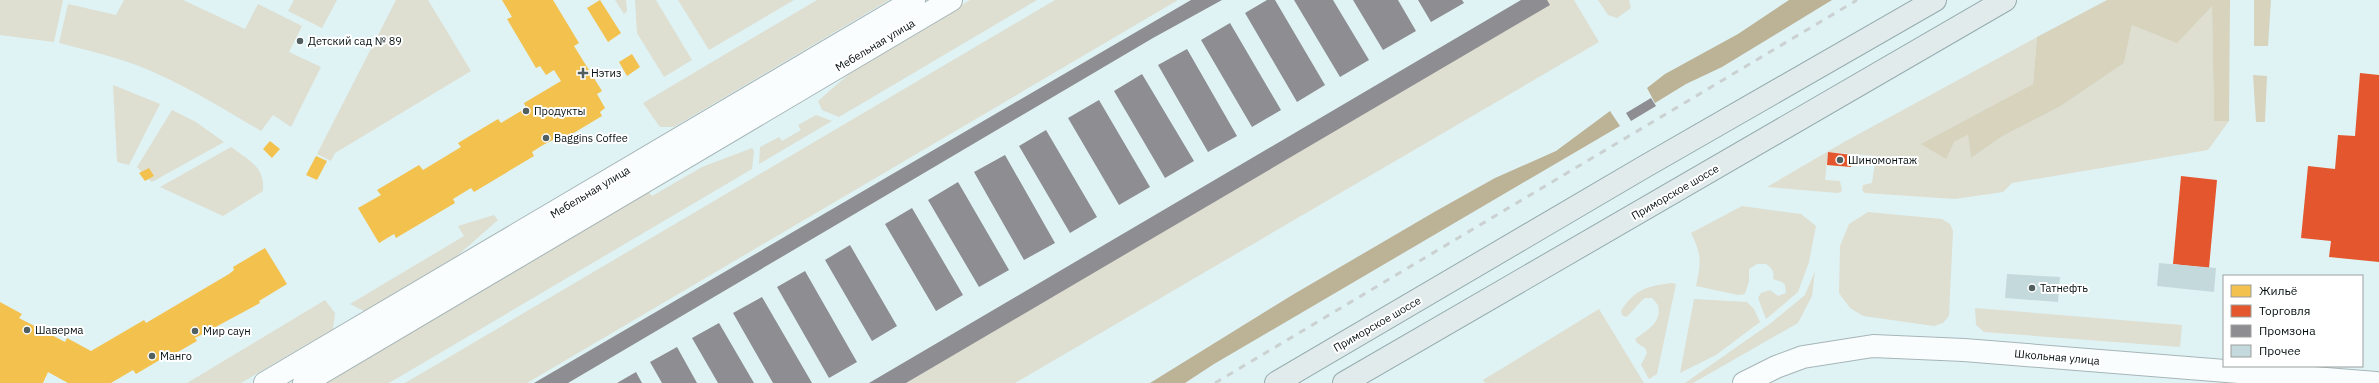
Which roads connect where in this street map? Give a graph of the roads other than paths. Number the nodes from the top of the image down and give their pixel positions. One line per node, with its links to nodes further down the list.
1 (914, 0): 6 (street, Мебельная улица)
2 (951, 0): 7 (street, Мебельная улица)
3 (1935, 0): 8 (main road, Приморское шоссе)
4 (2005, 0): 9 (main road, Приморское шоссе)
5 (1775, 375): 10 (street, Школьная улица); 11 (street, Школьная улица)
6 (265, 383)
7 (304, 383)
8 (1276, 383)
9 (1344, 383)
10 (1744, 383)
11 (2376, 383)

